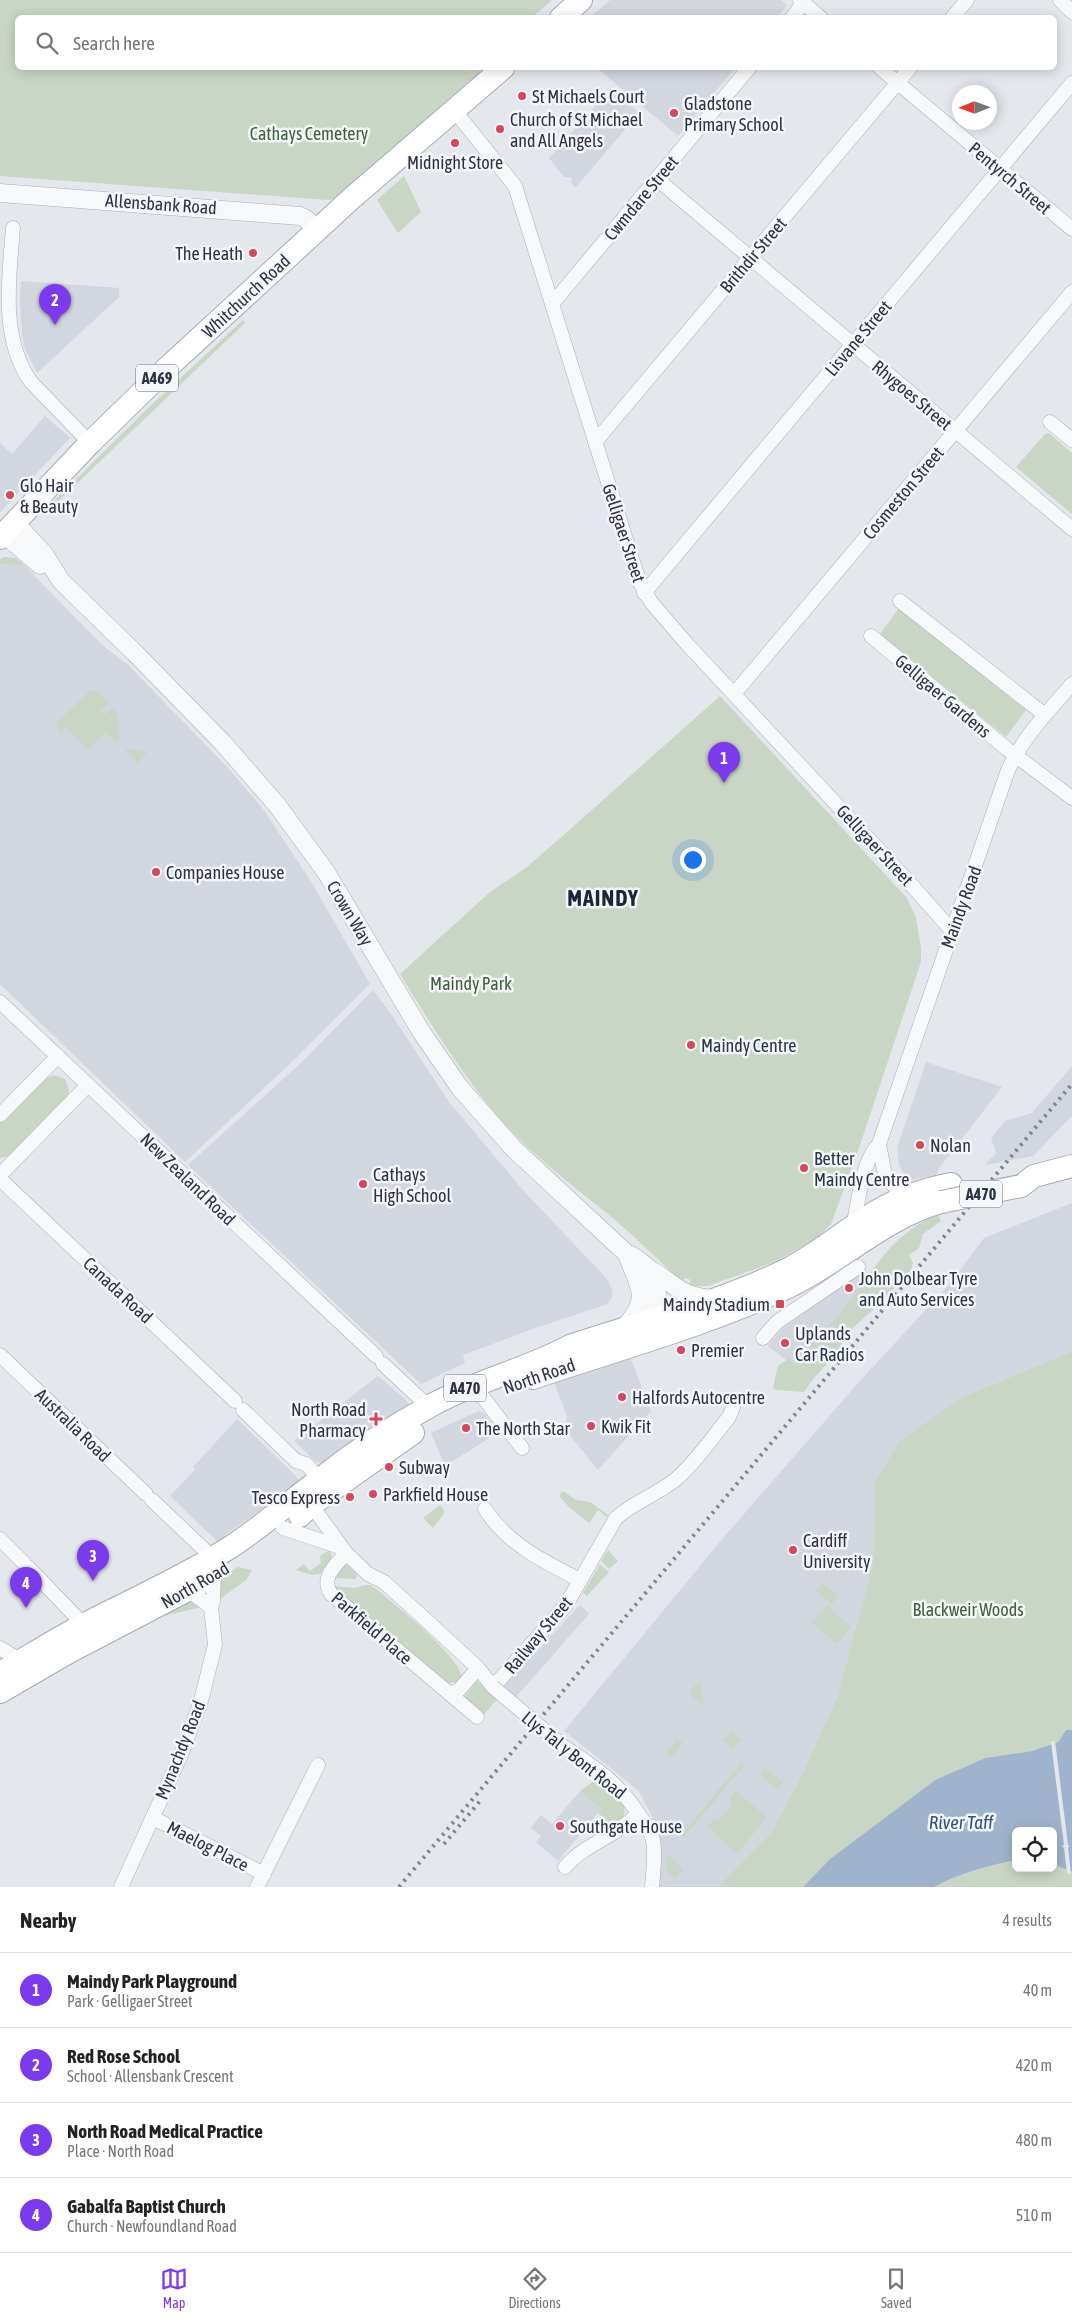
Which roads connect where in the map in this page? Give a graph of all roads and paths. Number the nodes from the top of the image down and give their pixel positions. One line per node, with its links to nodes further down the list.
1 (581, 0): 6 (main road)
2 (967, 0): 9 (street)
3 (1060, 0): 5 (street)
4 (802, 1): 7 (street); 8 (street)
5 (1072, 12)
6 (564, 15)
7 (794, 15)
8 (818, 15)
9 (954, 15)
10 (501, 70): 16 (main road, Whitchurch Road / A469)
11 (747, 70): 18 (street, Cwmdare Street)
12 (882, 70): 14 (street, Pentyrch Street)
13 (908, 70): 14 (street, Brithdir Street)
14 (897, 82): 17 (street, Pentyrch Street); 23 (street, Brithdir Street)
15 (1072, 83): 17 (street, Lisvane Street)
16 (454, 110): 22 (main road, Whitchurch Road / A469); 25 (street, Gelligaer Street)
17 (1000, 169): 21 (street, Pentyrch Street); 26 (street, Lisvane Street)
18 (657, 179): 23 (street, Rhygoes Street); 25 (street, Cwmdare Street)
19 (0, 193): 22 (street, Allensbank Road)
20 (13, 228): 31 (street)
21 (1072, 229)
22 (317, 230): 31 (main road, Whitchurch Road / A469)
23 (750, 258): 26 (street, Rhygoes Street); 30 (street, Brithdir Street)
24 (1072, 292): 28 (street, Cosmeston Street)
25 (552, 304): 30 (street, Gelligaer Street)
26 (853, 344): 28 (street, Rhygoes Street); 34 (street, Lisvane Street)
27 (1050, 422): 29 (street)
28 (955, 431): 32 (street, Rhygoes Street); 38 (street, Cosmeston Street)
29 (1072, 440)
30 (596, 442): 34 (street, Gelligaer Street)
31 (90, 443): 33 (main road, Whitchurch Road / A469)
32 (1072, 529)
33 (6, 531): 54 (street, Crown Way)
34 (644, 593): 38 (street, Gelligaer Street)
35 (900, 601): 39 (street)
36 (871, 636): 40 (street, Gelligaer Gardens)
37 (1072, 684): 39 (street, Maindy Road)
38 (734, 694): 42 (street, Gelligaer Street)
39 (1045, 715): 40 (street, Maindy Road)
40 (1016, 754): 41 (street, Gelligaer Gardens); 42 (street, Maindy Road)
41 (1072, 798)
42 (952, 932): 47 (street, Maindy Road)
43 (0, 1002): 44 (street, New Zealand Road)
44 (58, 1056): 45 (street, New Zealand Road); 46 (street)
45 (88, 1085): 49 (street); 64 (street, New Zealand Road)
46 (0, 1115)
47 (879, 1144): 52 (street, Maindy Road); 53 (street, Maindy Road)
48 (1053, 1171): 51 (main road, North Road / A470)
49 (0, 1175)
50 (0, 1179): 67 (street, Canada Road)
51 (946, 1193): 52 (main road, North Road / A470); 57 (main road, North Road / A470)
52 (908, 1195): 53 (main road, North Road / A470)
53 (853, 1227): 58 (main road, North Road / A470)
54 (627, 1254): 56 (street, Crown Way); 60 (street, Crown Way)
55 (858, 1267): 57 (street)
56 (654, 1272): 58 (street, Crown Way); 59 (street)
57 (814, 1284): 60 (main road, North Road / A470); 61 (street)
58 (714, 1299): 59 (main road, North Road / A470)
59 (652, 1320): 60 (main road, North Road / A470)
60 (631, 1335): 63 (main road, North Road / A470); 64 (main road, North Road / A470)
61 (763, 1338)
62 (0, 1355): 74 (street, Australia Road)
63 (482, 1396): 66 (street); 68 (main road, North Road / A470)
64 (429, 1407): 67 (main road, North Road / A470)
65 (733, 1407): 75 (street, Railway Street)
66 (522, 1448)
67 (320, 1479): 68 (main road, North Road / A470)
68 (302, 1503): 70 (main road, North Road / A470); 72 (street); 73 (street); 74 (main road, North Road / A470)
69 (485, 1509): 75 (street)
70 (283, 1528): 72 (street); 74 (main road, North Road / A470)
71 (0, 1539): 78 (street)
72 (321, 1539): 73 (street)
73 (343, 1550): 81 (street); 85 (street, Parkfield Place)
74 (213, 1567): 76 (main road, North Road / A470); 77 (street, Mynachdy Road); 78 (main road, North Road / A470)
75 (580, 1580): 83 (street, Railway Street)
76 (188, 1590): 77 (street); 84 (main road, North Road / A470)
77 (211, 1607): 89 (street, Mynachdy Road)
78 (84, 1625): 80 (main road, North Road / A470)
79 (0, 1648): 80 (street)
80 (21, 1661): 82 (main road, North Road / A470)
81 (478, 1668): 83 (street); 85 (street)
82 (0, 1674)
83 (493, 1687): 88 (street, Llys Tal y Bont Road, bridge)
84 (0, 1692)
85 (450, 1694): 86 (street, Parkfield Place)
86 (477, 1717)
87 (318, 1765): 91 (street, Maelog Place)
88 (638, 1813): 90 (street); 94 (street, Llys Tal y Bont Road)
89 (153, 1818): 91 (street, Maelog Place); 92 (street, Mynachdy Road)
90 (565, 1867)
91 (264, 1874): 93 (street, Maelog Place)
92 (121, 1887)
93 (257, 1887)
94 (652, 1887)

